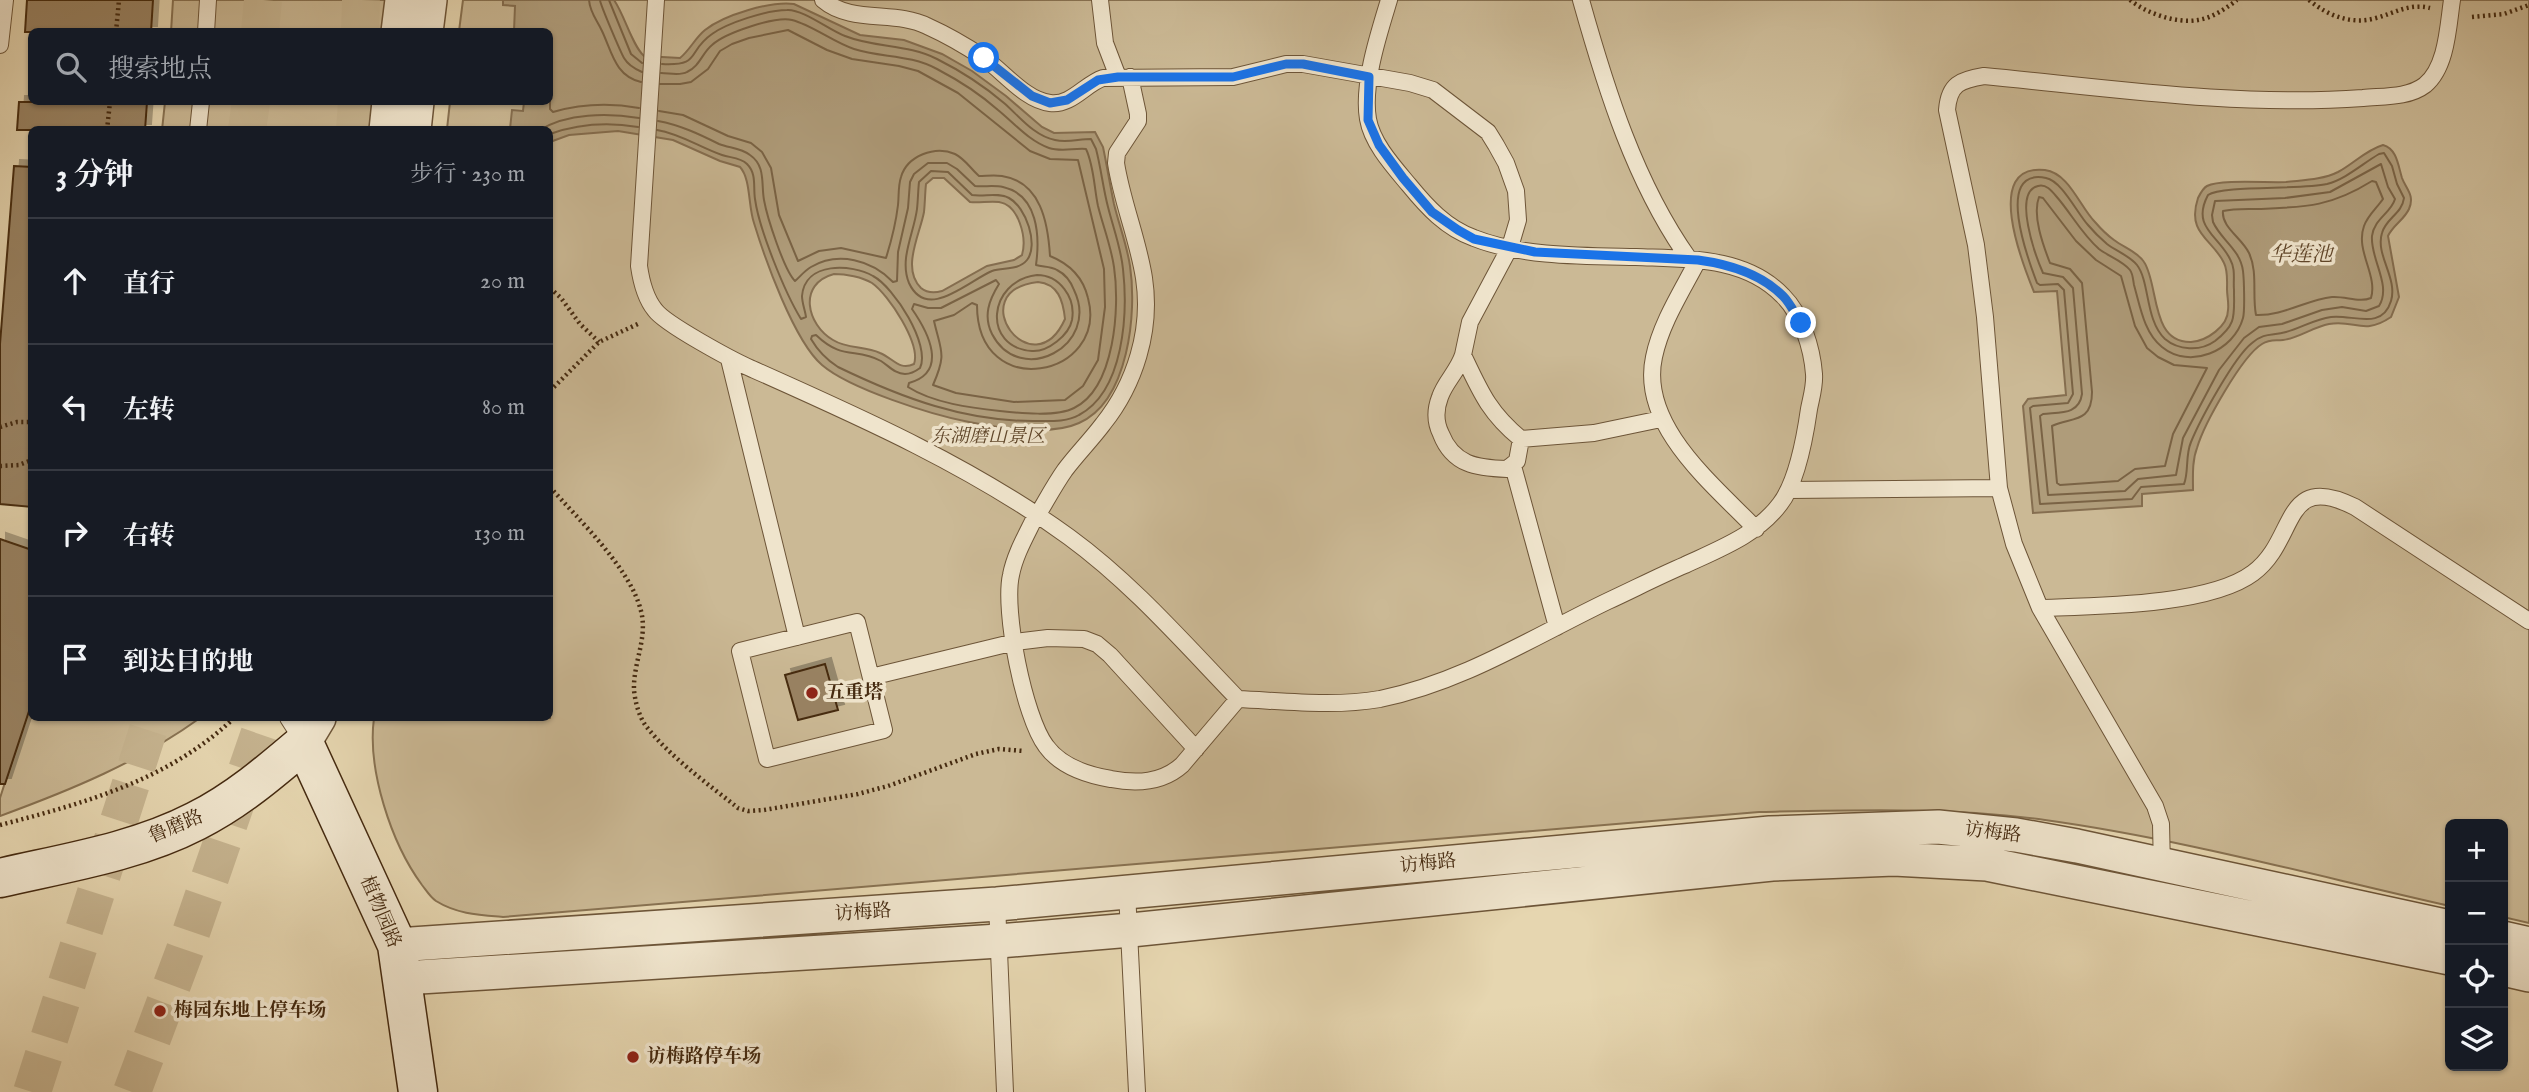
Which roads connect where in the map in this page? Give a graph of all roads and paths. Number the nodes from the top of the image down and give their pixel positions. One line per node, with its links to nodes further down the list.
1 (5, 0): 21 (lane)
2 (119, 0): 17 (path)
3 (208, 0): 18 (lane)
4 (402, 0): 19 (street)
5 (430, 0): 20 (street)
6 (672, 0): 14 (lane)
7 (824, 0): 22 (lane)
8 (1100, 0): 22 (lane)
9 (1389, 0): 23 (lane)
10 (1581, 0): 33 (lane)
11 (2130, 0): 12 (path)
12 (2237, 0)
13 (2309, 0): 16 (path)
14 (656, 3): 35 (lane)
15 (2529, 5): 16 (path)
16 (2451, 7): 49 (lane)
17 (116, 28)
18 (206, 28)
19 (398, 28)
20 (426, 28)
21 (0, 45)
22 (1124, 77): 23 (lane); 51 (lane)
23 (1369, 77): 32 (lane); 32 (lane)
24 (110, 105): 28 (path)
25 (201, 105): 29 (lane)
26 (389, 105): 30 (street)
27 (417, 105): 31 (street)
28 (107, 126)
29 (198, 126)
30 (386, 126)
31 (414, 126)
32 (1510, 247): 33 (lane); 37 (lane)
33 (1693, 260): 42 (lane); 50 (lane)
34 (553, 291): 36 (path)
35 (657, 314): 36 (path); 38 (lane)
36 (599, 342): 41 (path)
37 (1463, 355): 39 (lane); 40 (lane)
38 (729, 359): 51 (lane); 56 (lane)
39 (1453, 376): 40 (lane); 48 (lane)
40 (1475, 381): 45 (lane)
41 (553, 388)
42 (1661, 419): 45 (lane); 52 (lane)
43 (28, 422): 44 (path)
44 (0, 427)
45 (1521, 439): 48 (lane)
46 (28, 462): 47 (path)
47 (0, 466)
48 (1513, 466): 55 (lane)
49 (1999, 488): 50 (lane); 53 (lane)
50 (1789, 490): 52 (lane)
51 (1037, 516): 57 (lane); 59 (lane)
52 (1756, 529): 55 (lane)
53 (2040, 608): 54 (lane); 66 (lane)
54 (2529, 621)
55 (1557, 626): 59 (lane)
56 (797, 637): 58 (lane); 58 (lane)
57 (1015, 642): 58 (lane); 62 (lane); 62 (lane)
58 (871, 677)
59 (1238, 699): 62 (lane)
60 (230, 721): 63 (path)
61 (305, 724): 65 (street, 鲁磨路); 75 (street, 植物园路)
62 (1196, 749)
63 (0, 825)
64 (1771, 848): 66 (street, 访梅路); 67 (street, 访梅路); 70 (street, 访梅路)
65 (0, 878)
66 (2160, 882): 69 (street, 访梅路); 74 (street, 访梅路)
67 (1127, 892): 68 (street, 访梅路); 70 (lane)
68 (997, 904): 72 (lane); 75 (street, 访梅路)
69 (2445, 926)
70 (1131, 930): 72 (street, 访梅路); 80 (lane)
71 (2508, 939): 73 (street)
72 (999, 941): 75 (street, 访梅路); 79 (lane)
73 (2529, 944)
74 (2445, 957)
75 (400, 961): 78 (street, 植物园路)
76 (2508, 970): 77 (street)
77 (2529, 975)
78 (418, 1092)
79 (1005, 1092)
80 (1137, 1092)

